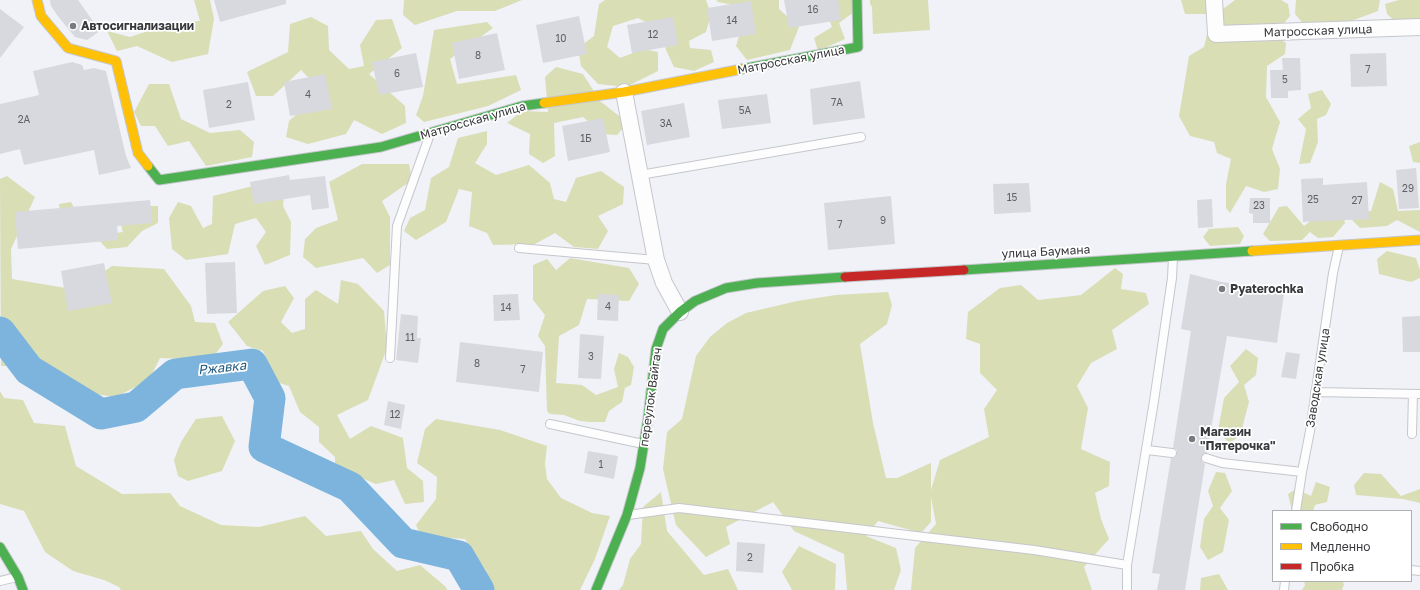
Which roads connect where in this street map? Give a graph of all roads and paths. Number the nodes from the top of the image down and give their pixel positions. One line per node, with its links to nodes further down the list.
1 (37, 0): 6 (street, Матросская улица)
2 (857, 0): 5 (street, Матросская улица)
3 (1214, 0): 4 (street, Матросская улица)
4 (1420, 27)
5 (624, 92): 6 (street, Матросская улица); 8 (street)
6 (431, 132): 15 (lane)
7 (861, 137): 8 (lane)
8 (640, 175): 13 (street)
9 (1420, 240): 10 (street, улица Баумана)
10 (1339, 245): 12 (street, улица Баумана); 16 (lane, Заводская улица)
11 (519, 248): 13 (lane)
12 (1173, 256): 14 (street, улица Баумана); 21 (lane)
13 (656, 260): 14 (street)
14 (680, 312): 20 (street, переулок Вайгач)
15 (390, 358)
16 (1315, 392): 17 (lane); 24 (lane, Заводская улица)
17 (1416, 394): 19 (lane)
18 (550, 424): 20 (lane)
19 (1412, 434)
20 (644, 445): 26 (street, переулок Вайгач)
21 (1147, 450): 22 (lane); 28 (lane)
22 (1172, 453)
23 (1206, 458): 24 (lane)
24 (1302, 472): 25 (lane, Заводская улица)
25 (1296, 510)
26 (627, 515): 28 (lane); 32 (street, переулок Вайгач)
27 (0, 547): 29 (street)
28 (1127, 565): 33 (lane)
29 (18, 577): 30 (lane); 31 (street)
30 (0, 581)
31 (23, 590)
32 (596, 590)
33 (1128, 590)

